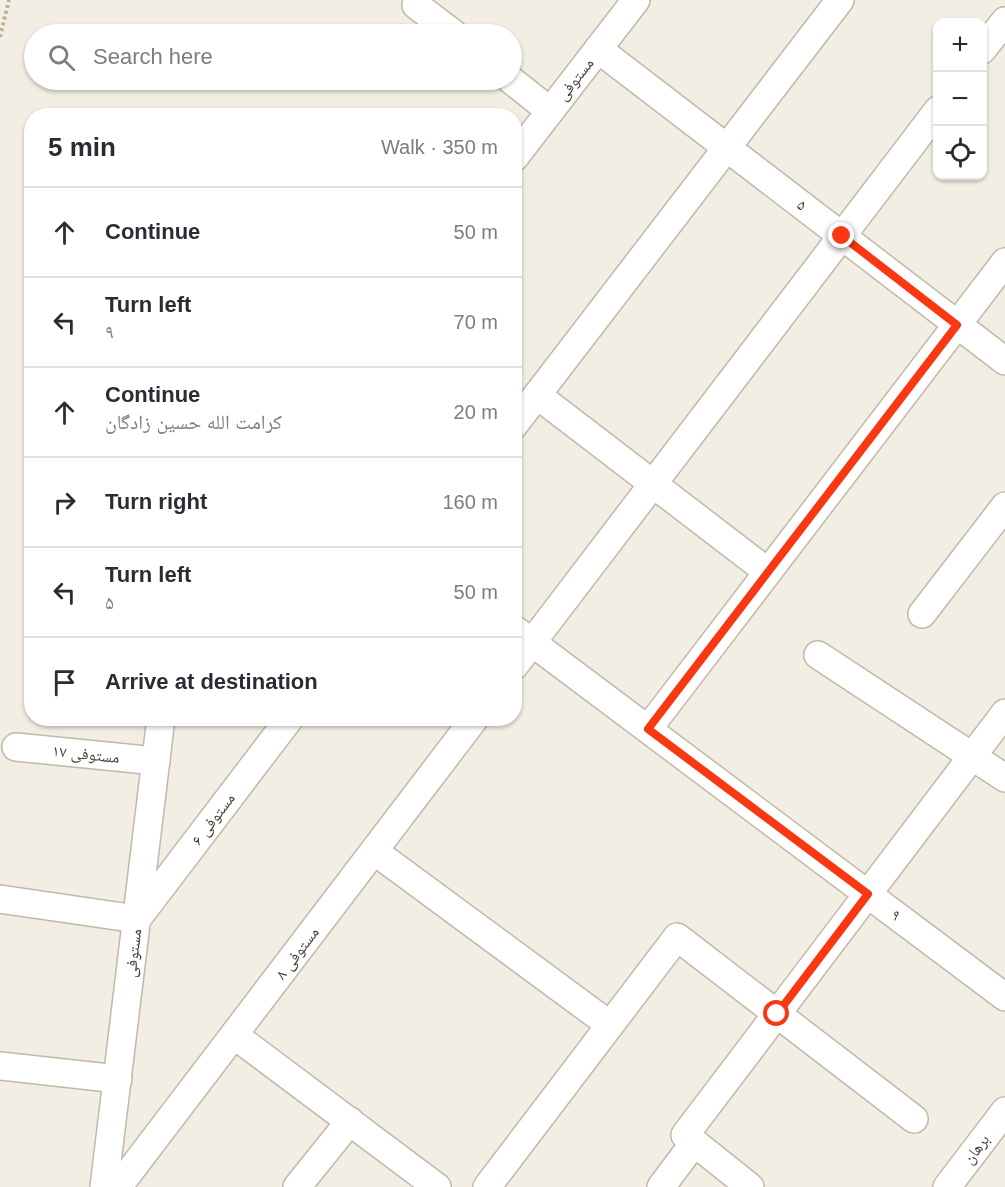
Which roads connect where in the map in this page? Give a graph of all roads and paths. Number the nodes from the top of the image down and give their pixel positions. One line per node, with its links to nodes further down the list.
1 (9, 0): 7 (path)
2 (636, 0): 9 (street, مستوفی)
3 (840, 0): 13 (street)
4 (416, 5): 6 (street)
5 (1005, 21): 8 (street)
6 (441, 24)
7 (0, 37)
8 (987, 44)
9 (598, 49): 11 (street, مستوفی); 13 (street, ۵)
10 (522, 89): 11 (street)
11 (550, 111): 14 (street, مستوفی)
12 (933, 117): 15 (street)
13 (727, 147): 15 (street, ۵); 19 (street)
14 (522, 148)
15 (842, 236): 17 (street, ۵); 21 (street)
16 (1005, 262): 17 (street)
17 (957, 325): 18 (street, ۵); 23 (street)
18 (1005, 362)
19 (537, 395): 20 (street); 21 (street)
20 (522, 415)
21 (653, 484): 23 (street); 25 (street)
22 (1005, 506): 24 (street)
23 (768, 572): 32 (street)
24 (922, 614)
25 (529, 634): 26 (street); 32 (street, ۹)
26 (522, 649)
27 (818, 655): 34 (street)
28 (1005, 713): 34 (street)
29 (160, 726): 35 (street, مستوفی)
30 (284, 726): 40 (street, مستوفی ۶)
31 (469, 726): 37 (street, مستوفی ۸)
32 (648, 729): 38 (street, ۹)
33 (16, 747): 35 (street, مستوفی ۱۷)
34 (972, 757): 36 (street); 38 (street)
35 (156, 761): 40 (street, مستوفی)
36 (1005, 778)
37 (374, 851): 43 (street); 44 (street, مستوفی ۸)
38 (868, 894): 41 (street, ۹); 42 (street)
39 (0, 899): 40 (street)
40 (137, 919): 46 (street, مستوفی)
41 (1005, 997)
42 (777, 1014): 43 (street); 48 (street); 50 (street)
43 (610, 1025): 55 (street)
44 (234, 1035): 49 (street); 52 (street, مستوفی ۸)
45 (0, 1066): 46 (street)
46 (118, 1079): 51 (street, مستوفی)
47 (1005, 1111): 58 (street, برهان)
48 (914, 1119)
49 (350, 1121): 53 (street); 54 (street)
50 (689, 1139): 56 (street); 57 (street)
51 (104, 1187)
52 (118, 1187)
53 (297, 1187)
54 (437, 1187)
55 (487, 1187)
56 (661, 1187)
57 (750, 1187)
58 (947, 1187)

